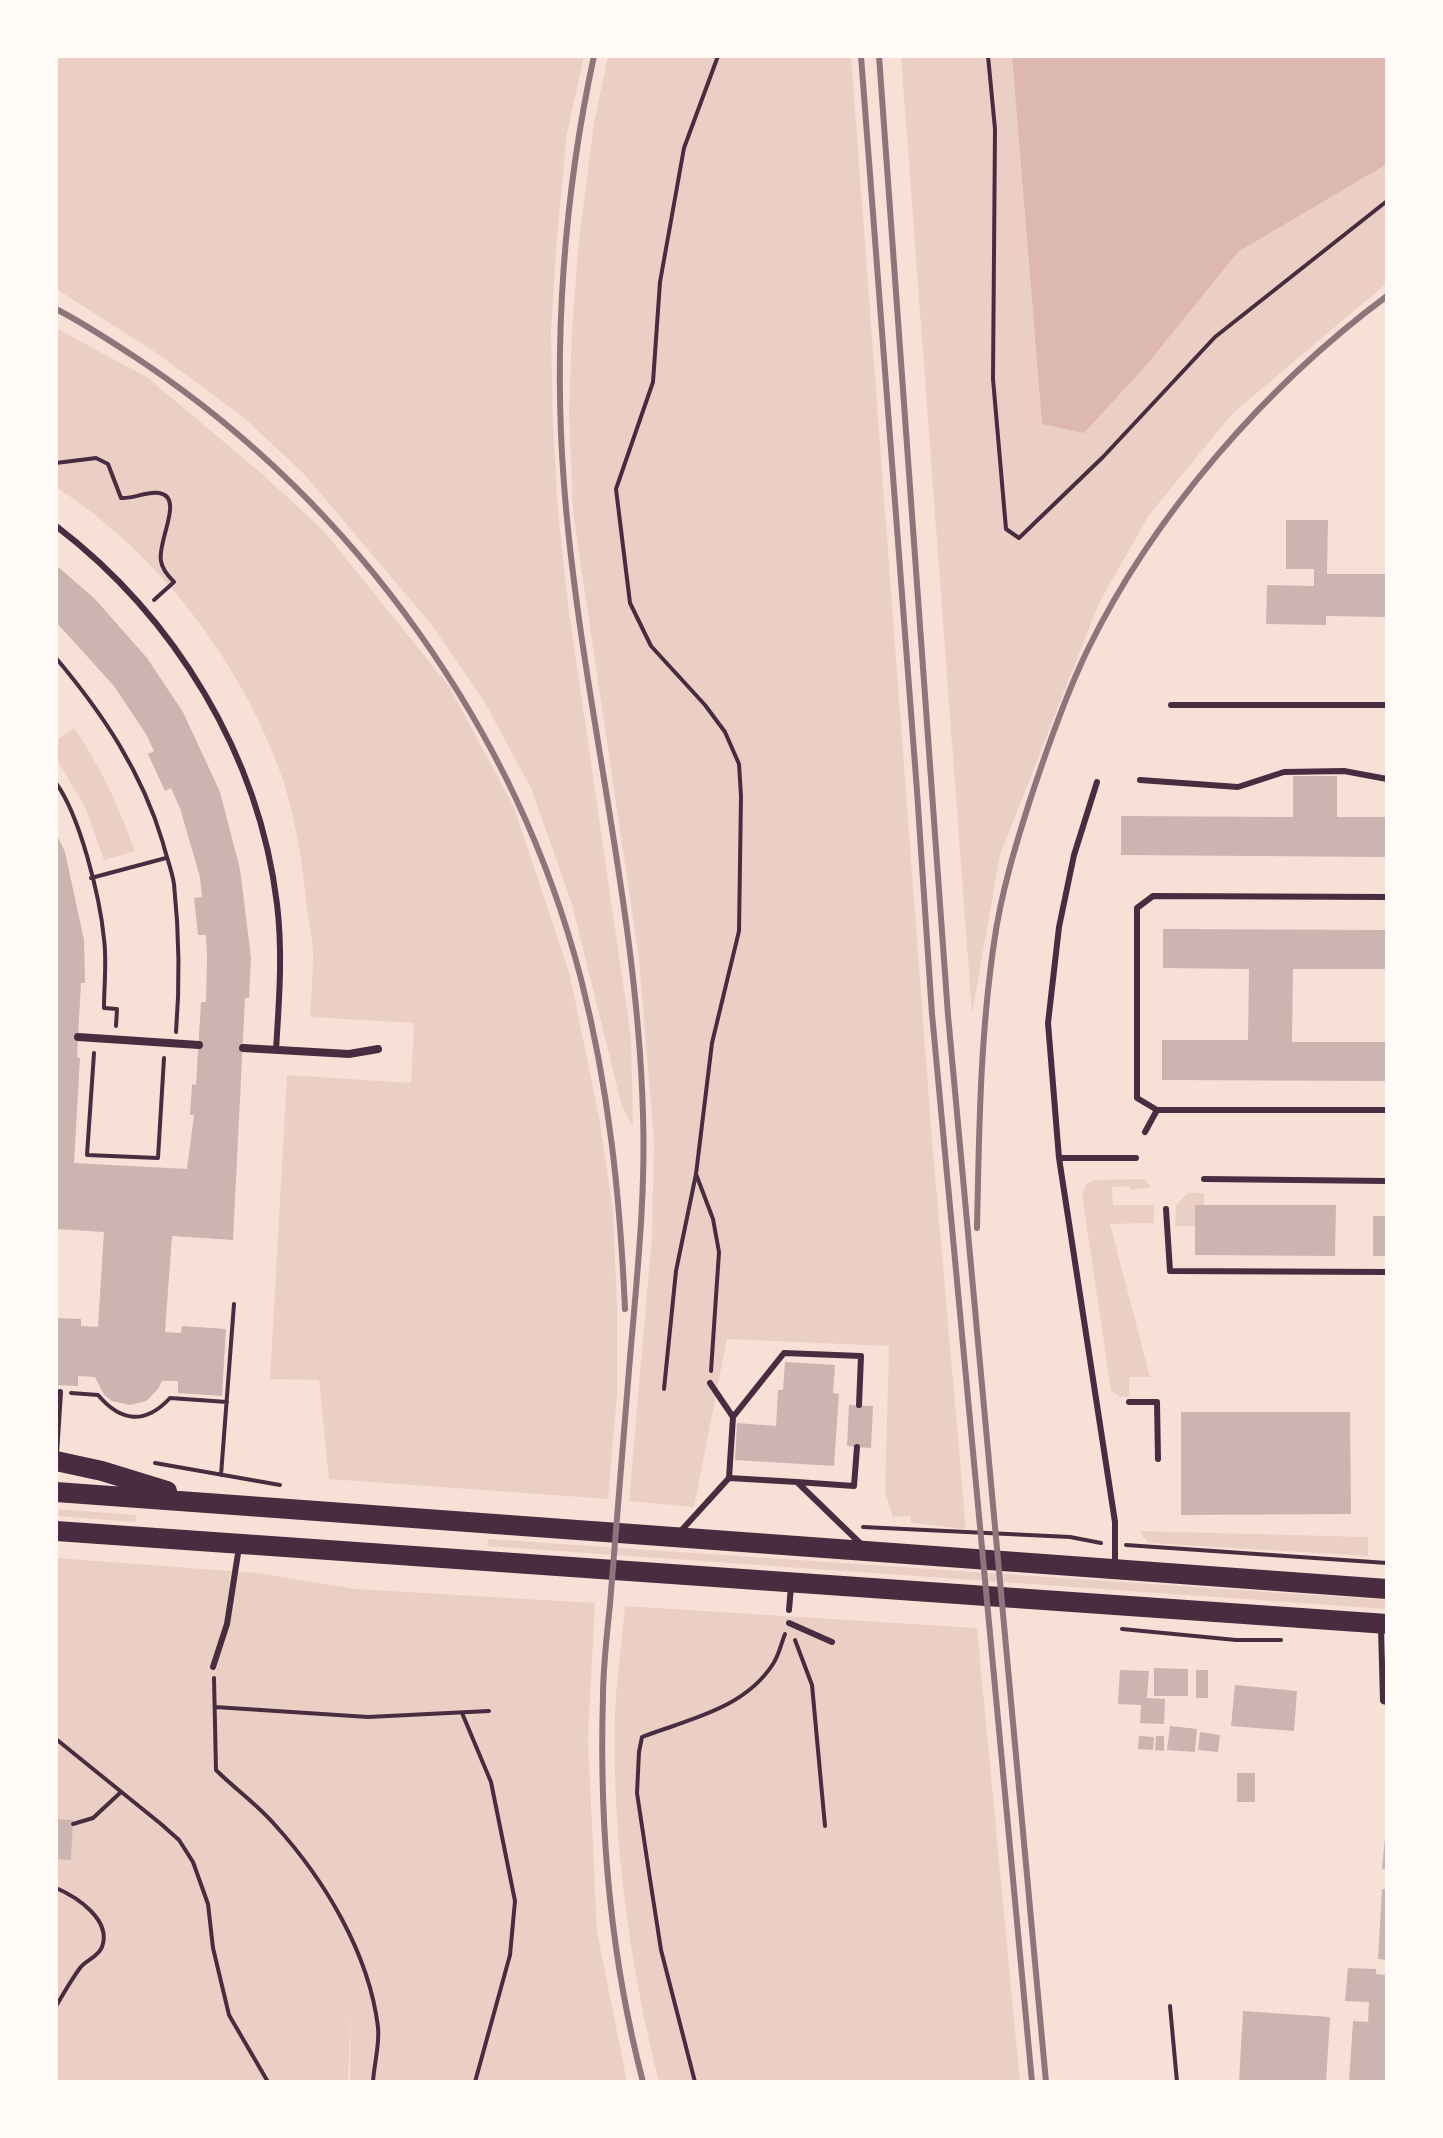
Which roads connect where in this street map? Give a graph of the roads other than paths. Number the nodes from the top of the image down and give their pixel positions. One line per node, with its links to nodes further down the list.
1 (56, 526): 12 (lane)
2 (1171, 705): 3 (lane)
3 (1387, 705)
4 (1387, 779): 5 (lane)
5 (1140, 780)
6 (1097, 782): 16 (lane)
7 (1387, 897): 13 (lane)
8 (78, 1037): 9 (street)
9 (199, 1045)
10 (243, 1048): 12 (street)
11 (378, 1049): 12 (street)
12 (276, 1050)
13 (1157, 1110): 14 (lane); 15 (lane)
14 (1387, 1110)
15 (1145, 1132)
16 (1059, 1158): 17 (lane); 39 (lane)
17 (1136, 1158)
18 (1204, 1179): 19 (lane)
19 (1387, 1181)
20 (1166, 1209): 21 (lane)
21 (1387, 1272)
22 (710, 1383): 26 (lane)
23 (60, 1392): 28 (lane)
24 (1129, 1402): 29 (lane)
25 (859, 1405): 26 (lane)
26 (733, 1417): 31 (lane)
27 (857, 1447): 32 (lane)
28 (56, 1454)
29 (1158, 1459)
30 (56, 1461): 34 (main road)
31 (729, 1478): 32 (lane); 36 (lane)
32 (797, 1482): 38 (lane)
33 (56, 1492): 34 (main road)
34 (201, 1501): 36 (main road)
35 (56, 1531): 37 (main road)
36 (677, 1536): 38 (main road)
37 (240, 1544): 40 (main road); 46 (lane)
38 (866, 1550): 39 (main road)
39 (1115, 1568): 41 (main road)
40 (791, 1583): 42 (lane); 44 (main road)
41 (1387, 1589)
42 (789, 1610)
43 (789, 1623): 45 (lane)
44 (1384, 1624): 47 (lane)
45 (832, 1642)
46 (213, 1667)
47 (1385, 1701)

